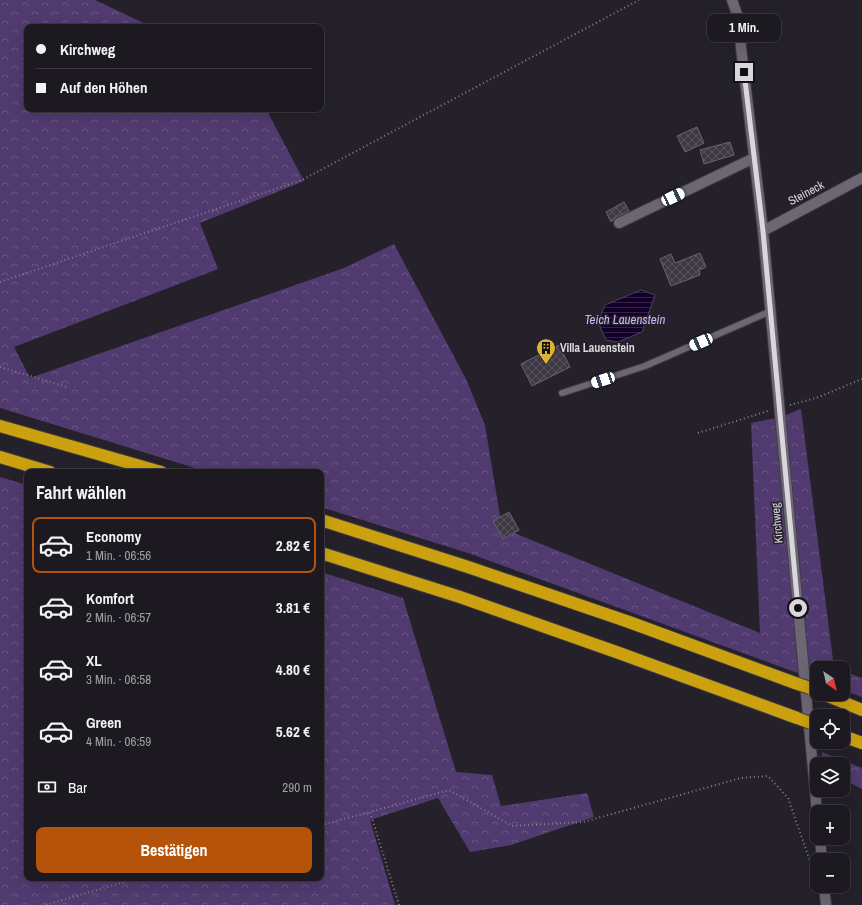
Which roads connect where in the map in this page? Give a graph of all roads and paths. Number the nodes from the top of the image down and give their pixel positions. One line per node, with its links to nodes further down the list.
1 (640, 0): 7 (path)
2 (732, 0): 3 (street, Kirchweg)
3 (754, 158): 5 (street); 6 (street, Kirchweg)
4 (862, 178): 6 (street, Steineck)
5 (619, 222)
6 (763, 231): 8 (street, Kirchweg)
7 (0, 282)
8 (770, 312): 11 (lane); 24 (street, Kirchweg)
9 (0, 368): 10 (path)
10 (66, 387)
11 (562, 393)
12 (0, 426): 15 (highway)
13 (0, 457): 14 (highway)
14 (40, 469)
15 (150, 469)
16 (324, 521): 18 (highway, bridge)
17 (324, 554): 21 (highway, bridge)
18 (810, 689)
19 (840, 701): 20 (highway)
20 (862, 710)
21 (810, 723)
22 (850, 739): 23 (highway)
23 (862, 743)
24 (816, 805)
25 (370, 812): 26 (path); 27 (path); 31 (path)
26 (324, 825)
27 (810, 861)
28 (128, 881): 30 (path)
29 (825, 893): 32 (street)
30 (46, 905)
31 (399, 905)
32 (826, 905)

